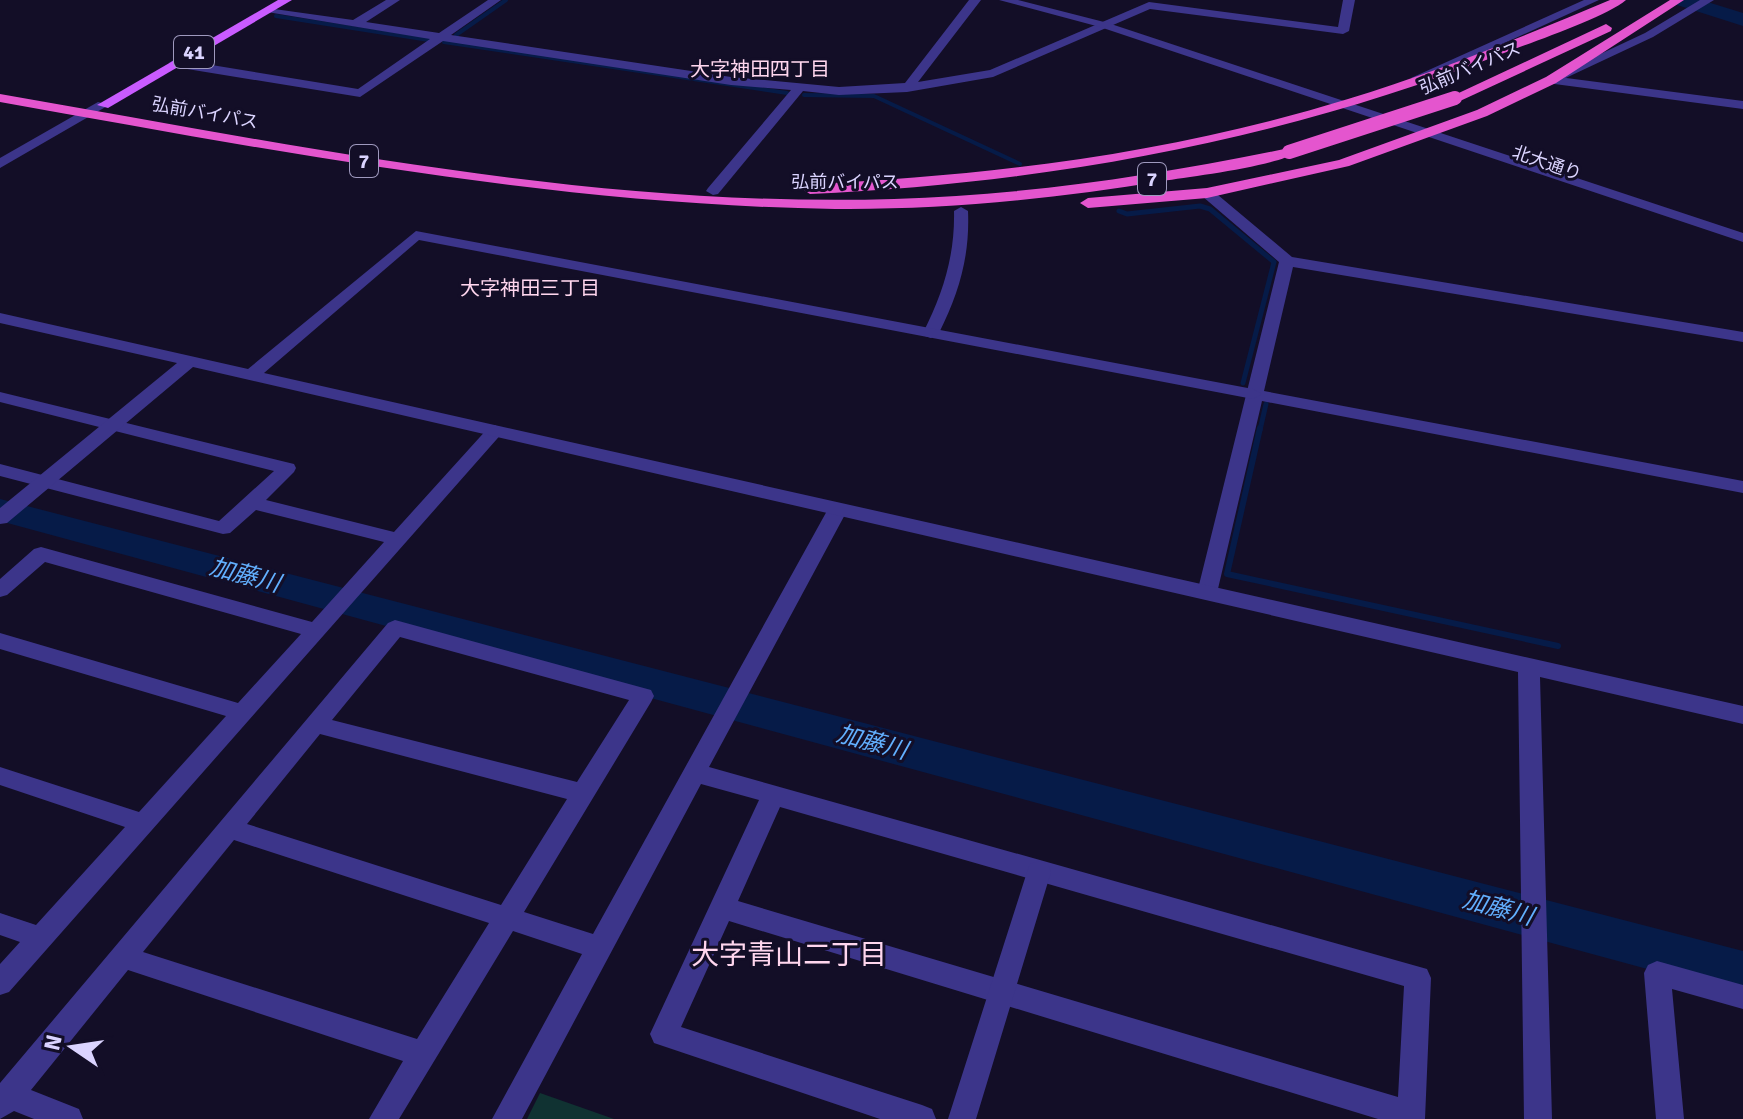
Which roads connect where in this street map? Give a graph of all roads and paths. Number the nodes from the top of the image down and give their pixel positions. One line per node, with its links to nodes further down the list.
1 (286, 0): 13 (main road, 41)
2 (394, 0): 14 (street)
3 (495, 0): 16 (street)
4 (975, 0): 21 (street)
5 (1005, 0): 15 (street, 北大通り)
6 (1349, 0): 11 (street)
7 (1593, 0): 19 (street)
8 (1620, 0): 19 (highway)
9 (1638, 0): 23 (highway, 弘前バイパス / 7)
10 (1708, 0): 12 (street)
11 (1151, 2): 15 (street)
12 (1670, 4): 18 (highway); 23 (highway, 弘前バイパス / 7)
13 (267, 11): 14 (street); 17 (main road, 41)
14 (355, 24): 16 (street)
15 (1104, 25): 21 (street); 28 (street, 北大通り)
16 (441, 37): 17 (street); 22 (street)
17 (175, 63): 27 (main road, 41)
18 (1551, 80): 26 (street); 30 (highway)
19 (1398, 86): 28 (highway)
20 (0, 88): 27 (highway, 弘前バイパス / 7)
21 (907, 88): 22 (street)
22 (798, 90): 32 (street)
23 (1448, 94): 34 (highway, 弘前バイパス / 7, bridge)
24 (1743, 95): 26 (street)
25 (0, 98): 29 (highway, 弘前バイパス / 7)
26 (1736, 104)
27 (103, 105): 29 (street); 32 (highway, 弘前バイパス / 7)
28 (1341, 106): 30 (street, 北大通り); 34 (highway)
29 (88, 113): 31 (street); 34 (highway, 弘前バイパス / 7)
30 (1421, 135): 33 (highway); 36 (street); 37 (street, 北大通り)
31 (0, 164)
32 (713, 191): 34 (highway, 弘前バイパス / 7)
33 (1207, 193): 35 (highway); 38 (street)
34 (736, 196): 35 (highway)
35 (961, 211): 40 (street)
36 (1743, 238)
37 (1743, 249)
38 (1287, 261): 41 (street); 44 (street)
39 (0, 318): 42 (street)
40 (931, 333): 43 (street); 44 (street)
41 (1743, 337)
42 (190, 361): 43 (street); 46 (street)
43 (251, 375): 47 (street)
44 (1253, 394): 50 (street); 56 (street)
45 (0, 397): 46 (street)
46 (115, 425): 49 (street); 51 (street)
47 (495, 431): 52 (street); 54 (street)
48 (0, 470): 49 (street)
49 (46, 482): 51 (street); 53 (street)
50 (1743, 487)
51 (252, 503): 54 (street)
52 (838, 509): 56 (street); 63 (street)
53 (0, 518)
54 (397, 539): 57 (street)
55 (0, 590): 57 (street)
56 (1207, 593): 59 (street)
57 (321, 623): 60 (street)
58 (0, 641): 60 (street)
59 (1529, 666): 61 (street); 87 (street)
60 (241, 712): 67 (street)
61 (1743, 715)
62 (315, 724): 65 (street); 65 (street); 68 (street)
63 (696, 773): 66 (street); 74 (street)
64 (0, 776): 67 (street)
65 (582, 793): 71 (street)
66 (773, 796): 69 (street); 70 (street)
67 (143, 823): 73 (street)
68 (230, 828): 71 (street); 75 (street)
69 (1039, 872): 77 (street); 81 (street)
70 (724, 908): 77 (street); 85 (street)
71 (507, 918): 74 (street); 79 (street)
72 (0, 924): 73 (street)
73 (40, 938): 76 (street)
74 (600, 948): 84 (street)
75 (123, 957): 79 (street); 80 (street)
76 (0, 983)
77 (1003, 992): 81 (street); 86 (street)
78 (1743, 997): 88 (street)
79 (422, 1054): 83 (street)
80 (4, 1100): 82 (street)
81 (1411, 1117)
82 (69, 1119)
83 (383, 1119)
84 (506, 1119)
85 (922, 1119)
86 (962, 1119)
87 (1538, 1119)
88 (1671, 1119)

